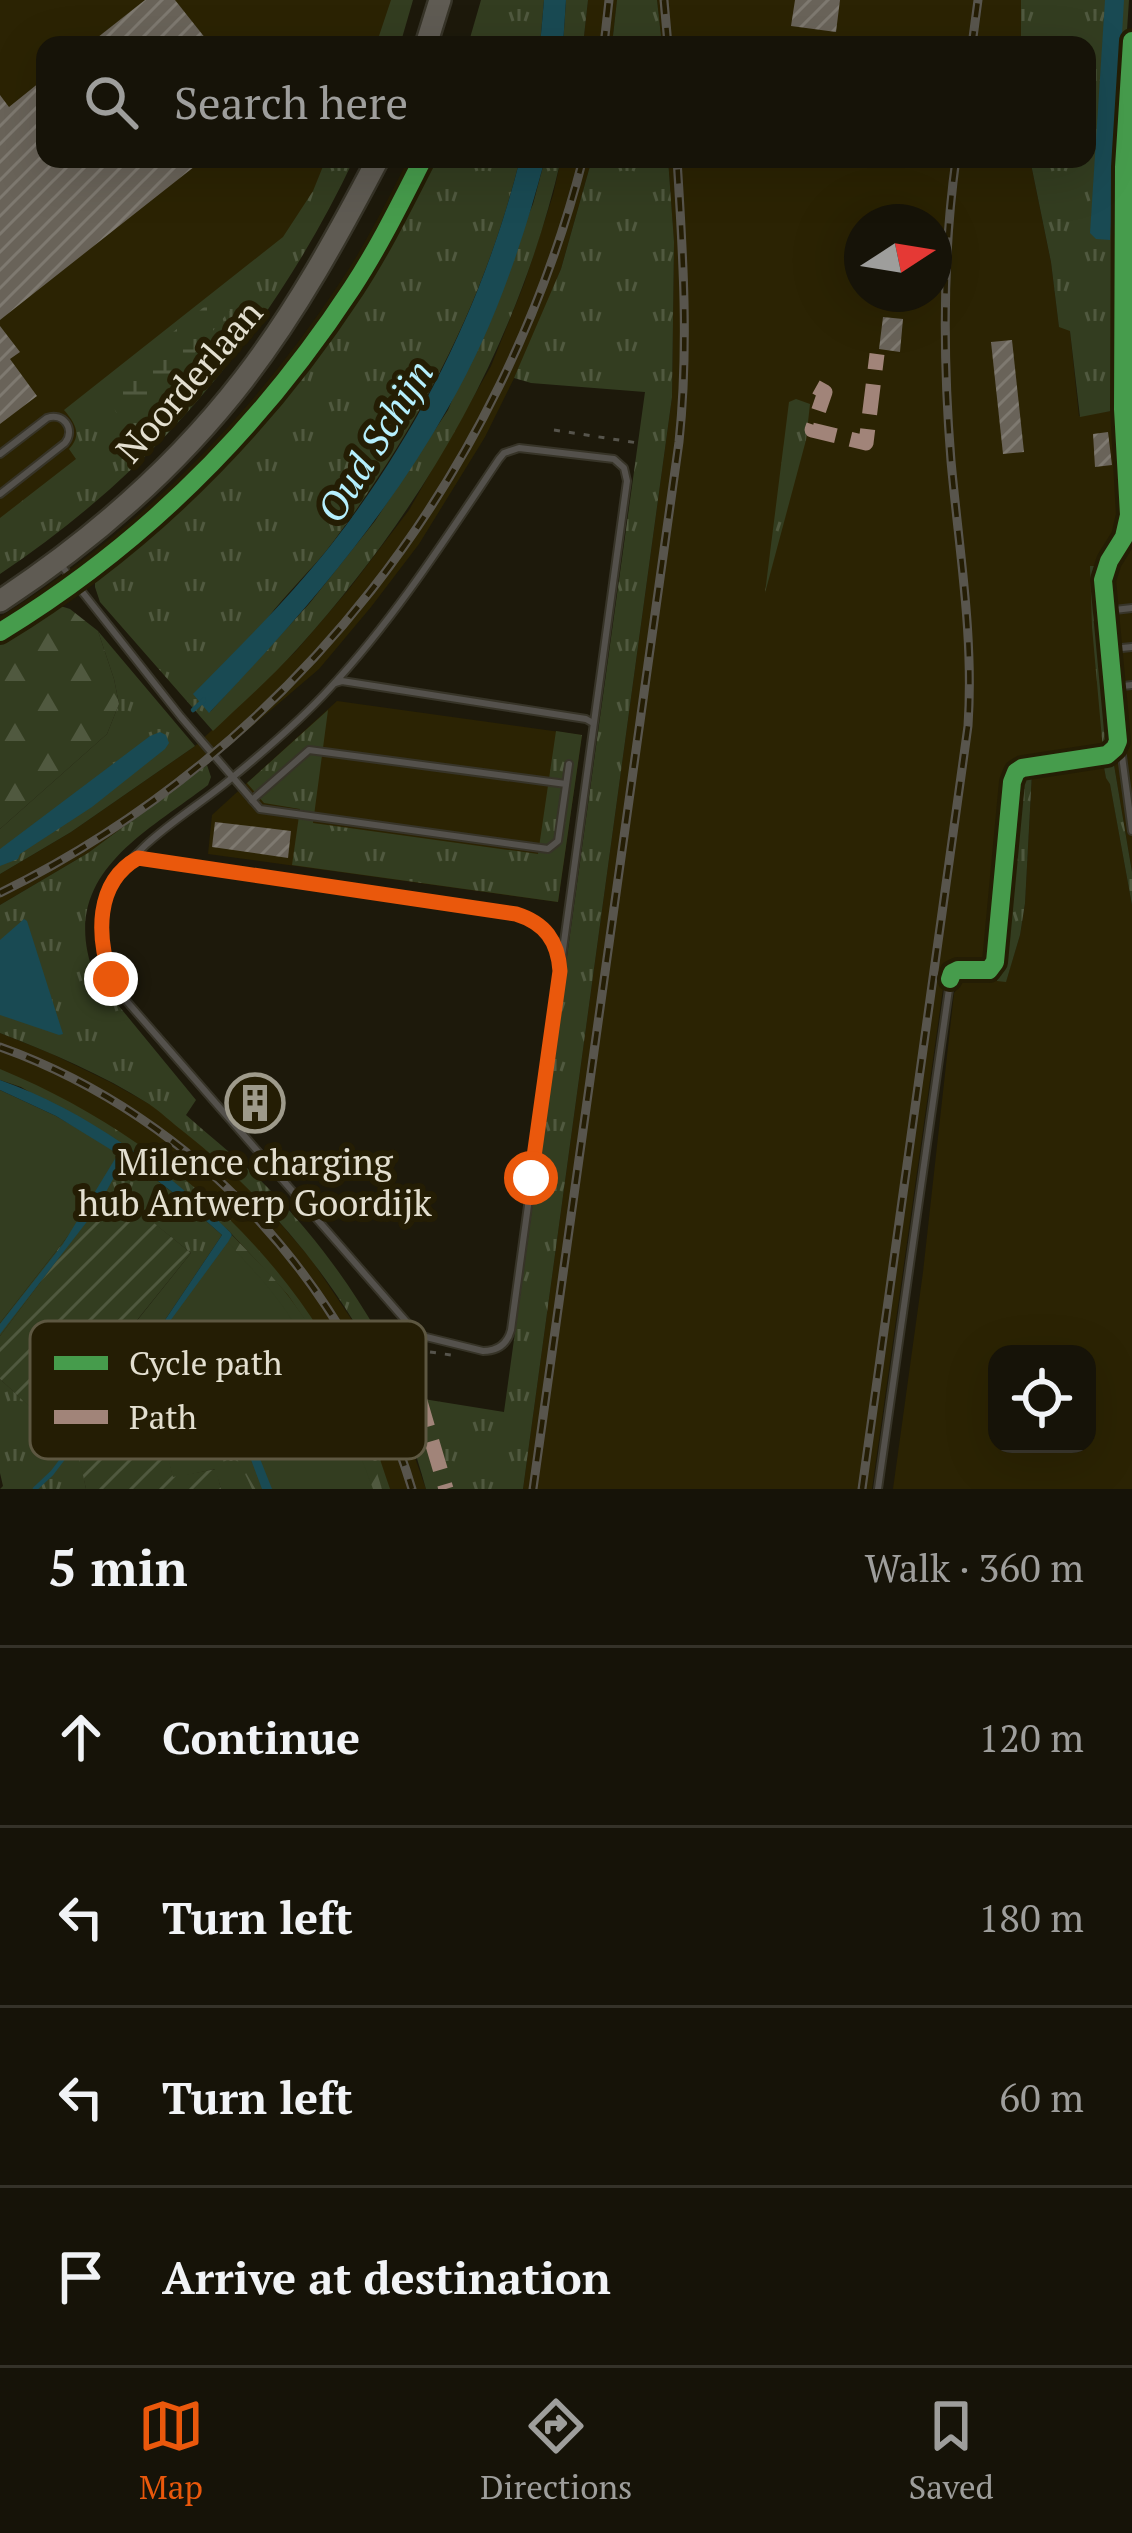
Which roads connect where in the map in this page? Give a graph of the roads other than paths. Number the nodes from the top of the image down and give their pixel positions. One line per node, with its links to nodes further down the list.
1 (440, 0): 2 (main road)
2 (429, 36)
3 (1132, 41): 10 (street)
4 (373, 168): 7 (main road, Noorderlaan)
5 (0, 454): 6 (lane)
6 (0, 494)
7 (58, 562): 8 (main road, Noorderlaan); 20 (lane)
8 (0, 601)
9 (1132, 608): 10 (lane)
10 (1106, 611): 12 (street)
11 (1132, 647): 12 (lane)
12 (1110, 650): 15 (street)
13 (334, 683): 17 (lane); 17 (lane); 20 (lane)
14 (1132, 686): 15 (lane)
15 (1114, 688): 16 (street)
16 (1125, 723): 18 (street)
17 (593, 727): 25 (lane)
18 (1115, 748): 23 (lane); 26 (street)
19 (568, 764): 21 (lane)
20 (233, 777): 22 (lane); 24 (lane)
21 (566, 784): 22 (lane); 22 (lane)
22 (252, 800)
23 (1132, 831)
24 (133, 859): 25 (lane); 27 (lane)
25 (560, 971): 28 (lane)
26 (950, 979): 29 (lane)
27 (406, 1321)
28 (426, 1337)
29 (878, 1489)

